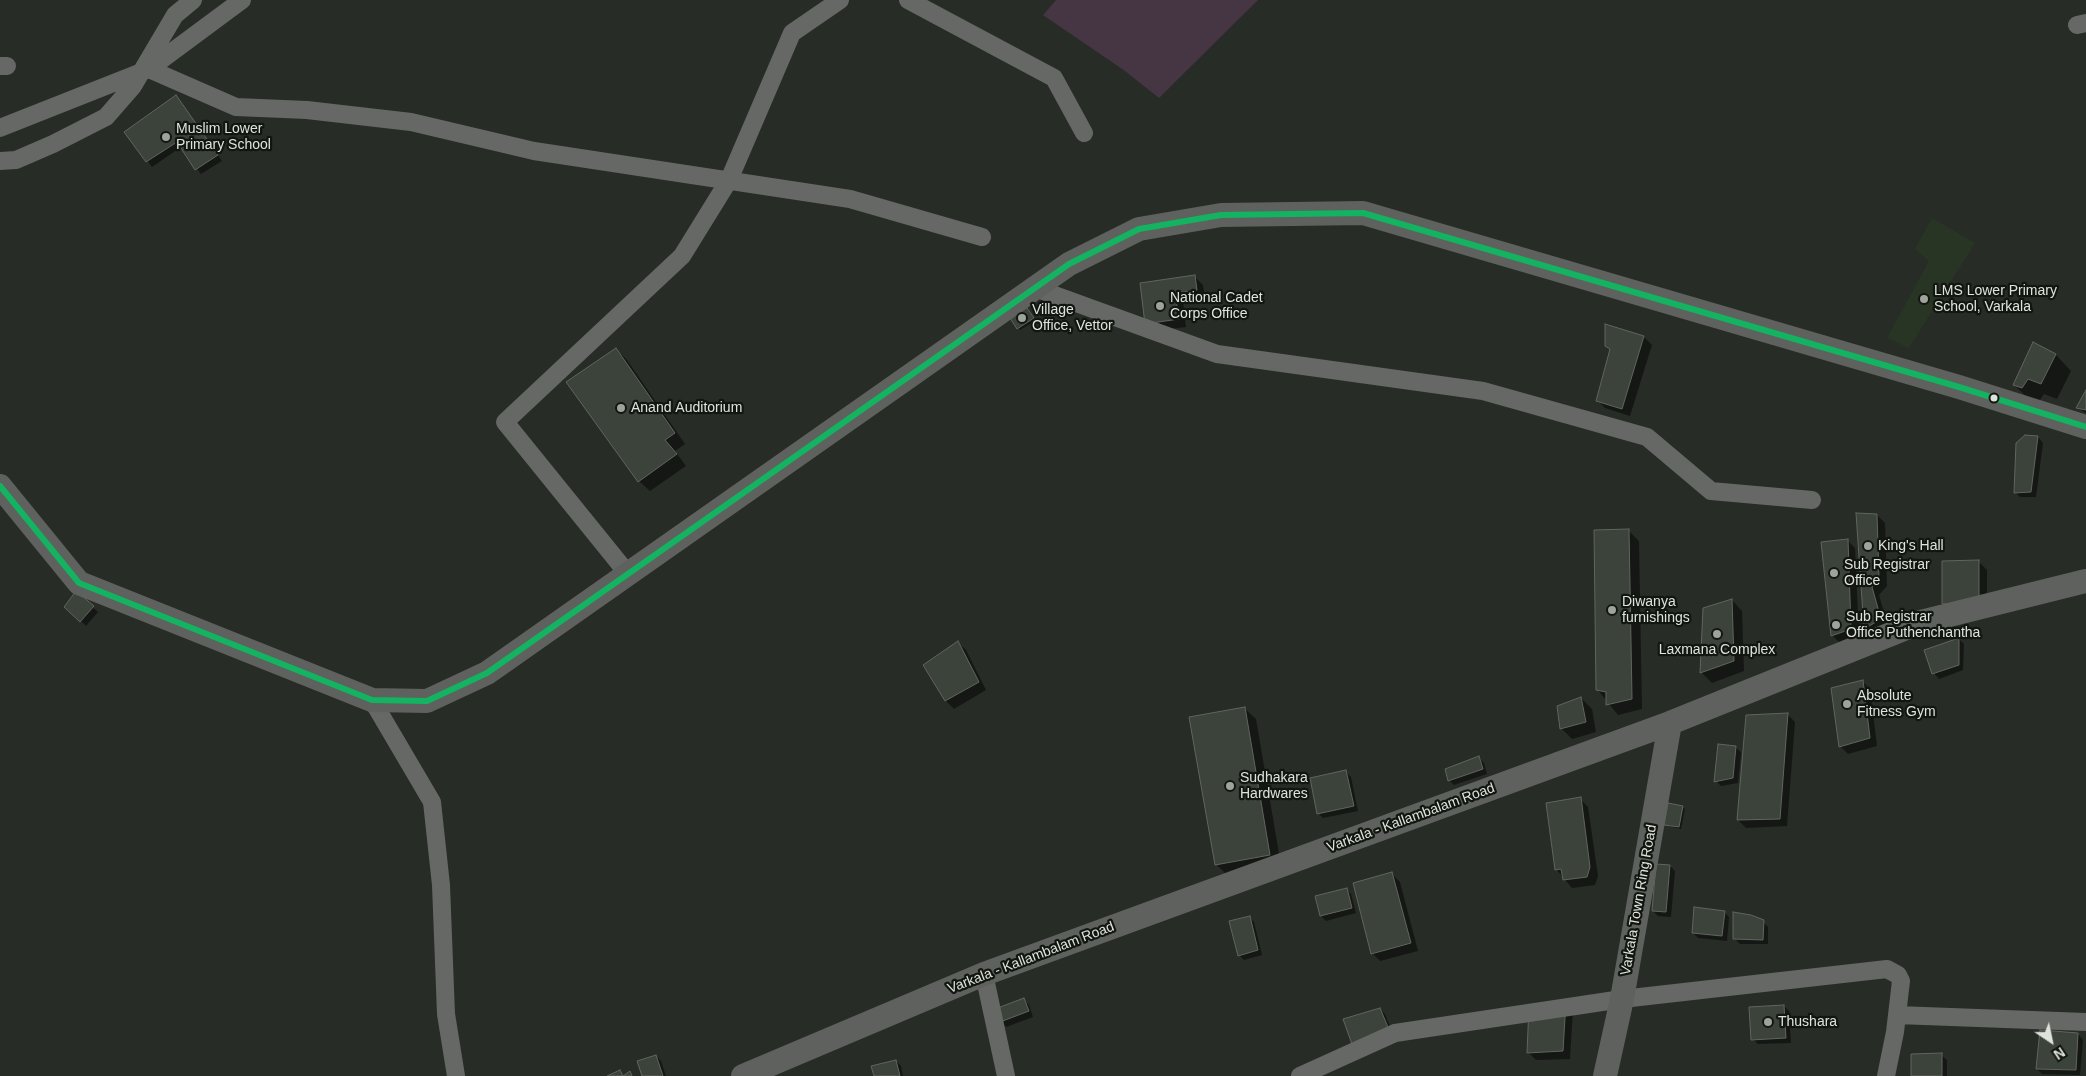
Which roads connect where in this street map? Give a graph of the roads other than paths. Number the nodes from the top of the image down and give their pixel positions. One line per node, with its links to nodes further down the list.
1 (193, 0): 5 (street)
2 (242, 0): 5 (street)
3 (840, 0): 9 (street)
4 (908, 0): 7 (street)
5 (144, 72): 6 (street); 8 (street); 9 (street)
6 (0, 128)
7 (1084, 133)
8 (0, 161)
9 (729, 180): 10 (street); 15 (street)
10 (982, 237)
11 (1035, 288): 12 (main road); 14 (street); 15 (main road)
12 (2086, 427)
13 (0, 486): 17 (main road)
14 (1812, 500)
15 (628, 574): 17 (main road)
16 (2086, 581): 18 (main road, Varkala - Kallambalam Road)
17 (372, 700): 23 (street)
18 (1670, 723): 19 (main road, Varkala - Kallambalam Road); 20 (main road, Varkala Town Ring Road)
19 (984, 974): 24 (main road, Varkala - Kallambalam Road); 25 (street)
20 (1622, 999): 21 (street); 26 (street); 27 (main road, Varkala Town Ring Road)
21 (1897, 1015): 22 (street); 28 (street)
22 (2086, 1022)
23 (456, 1076)
24 (743, 1076)
25 (1006, 1076)
26 (1300, 1076)
27 (1605, 1076)
28 (1886, 1076)

